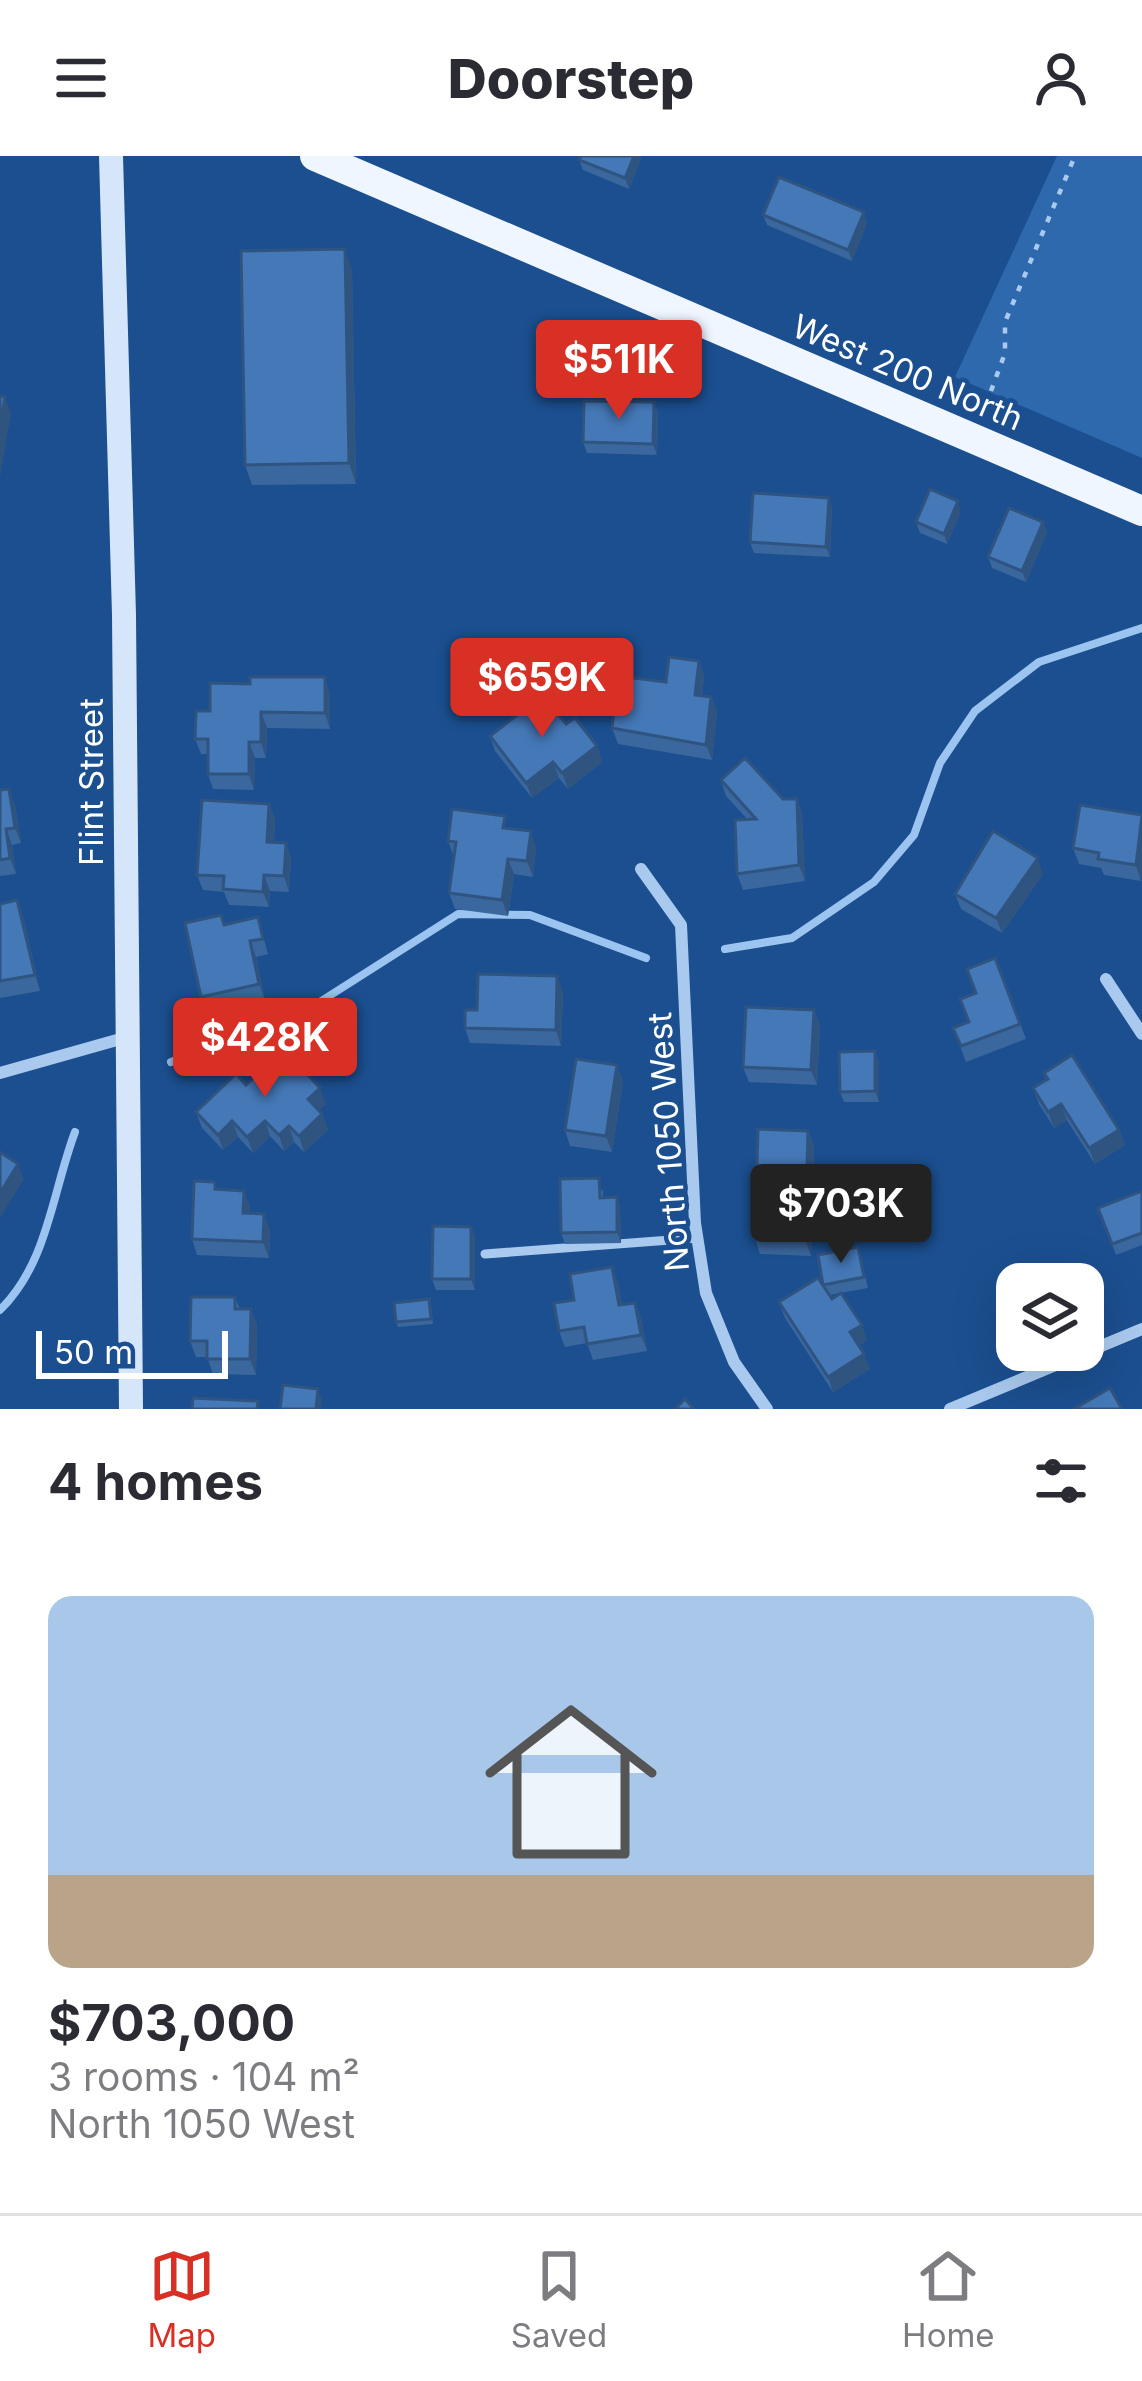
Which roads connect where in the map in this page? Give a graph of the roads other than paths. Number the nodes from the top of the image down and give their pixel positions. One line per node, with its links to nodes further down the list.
1 (112, 156): 7 (main road, Flint Street)
2 (315, 156): 3 (main road, West 200 North)
3 (1142, 511)
4 (641, 869): 9 (street, North 1050 West)
5 (1106, 980): 6 (street)
6 (1142, 1034)
7 (124, 1039): 8 (street); 12 (main road, Flint Street)
8 (0, 1073)
9 (697, 1238): 10 (lane); 13 (street, North 1050 West)
10 (485, 1254)
11 (1142, 1329): 14 (street)
12 (131, 1409)
13 (767, 1409)
14 (950, 1409)

